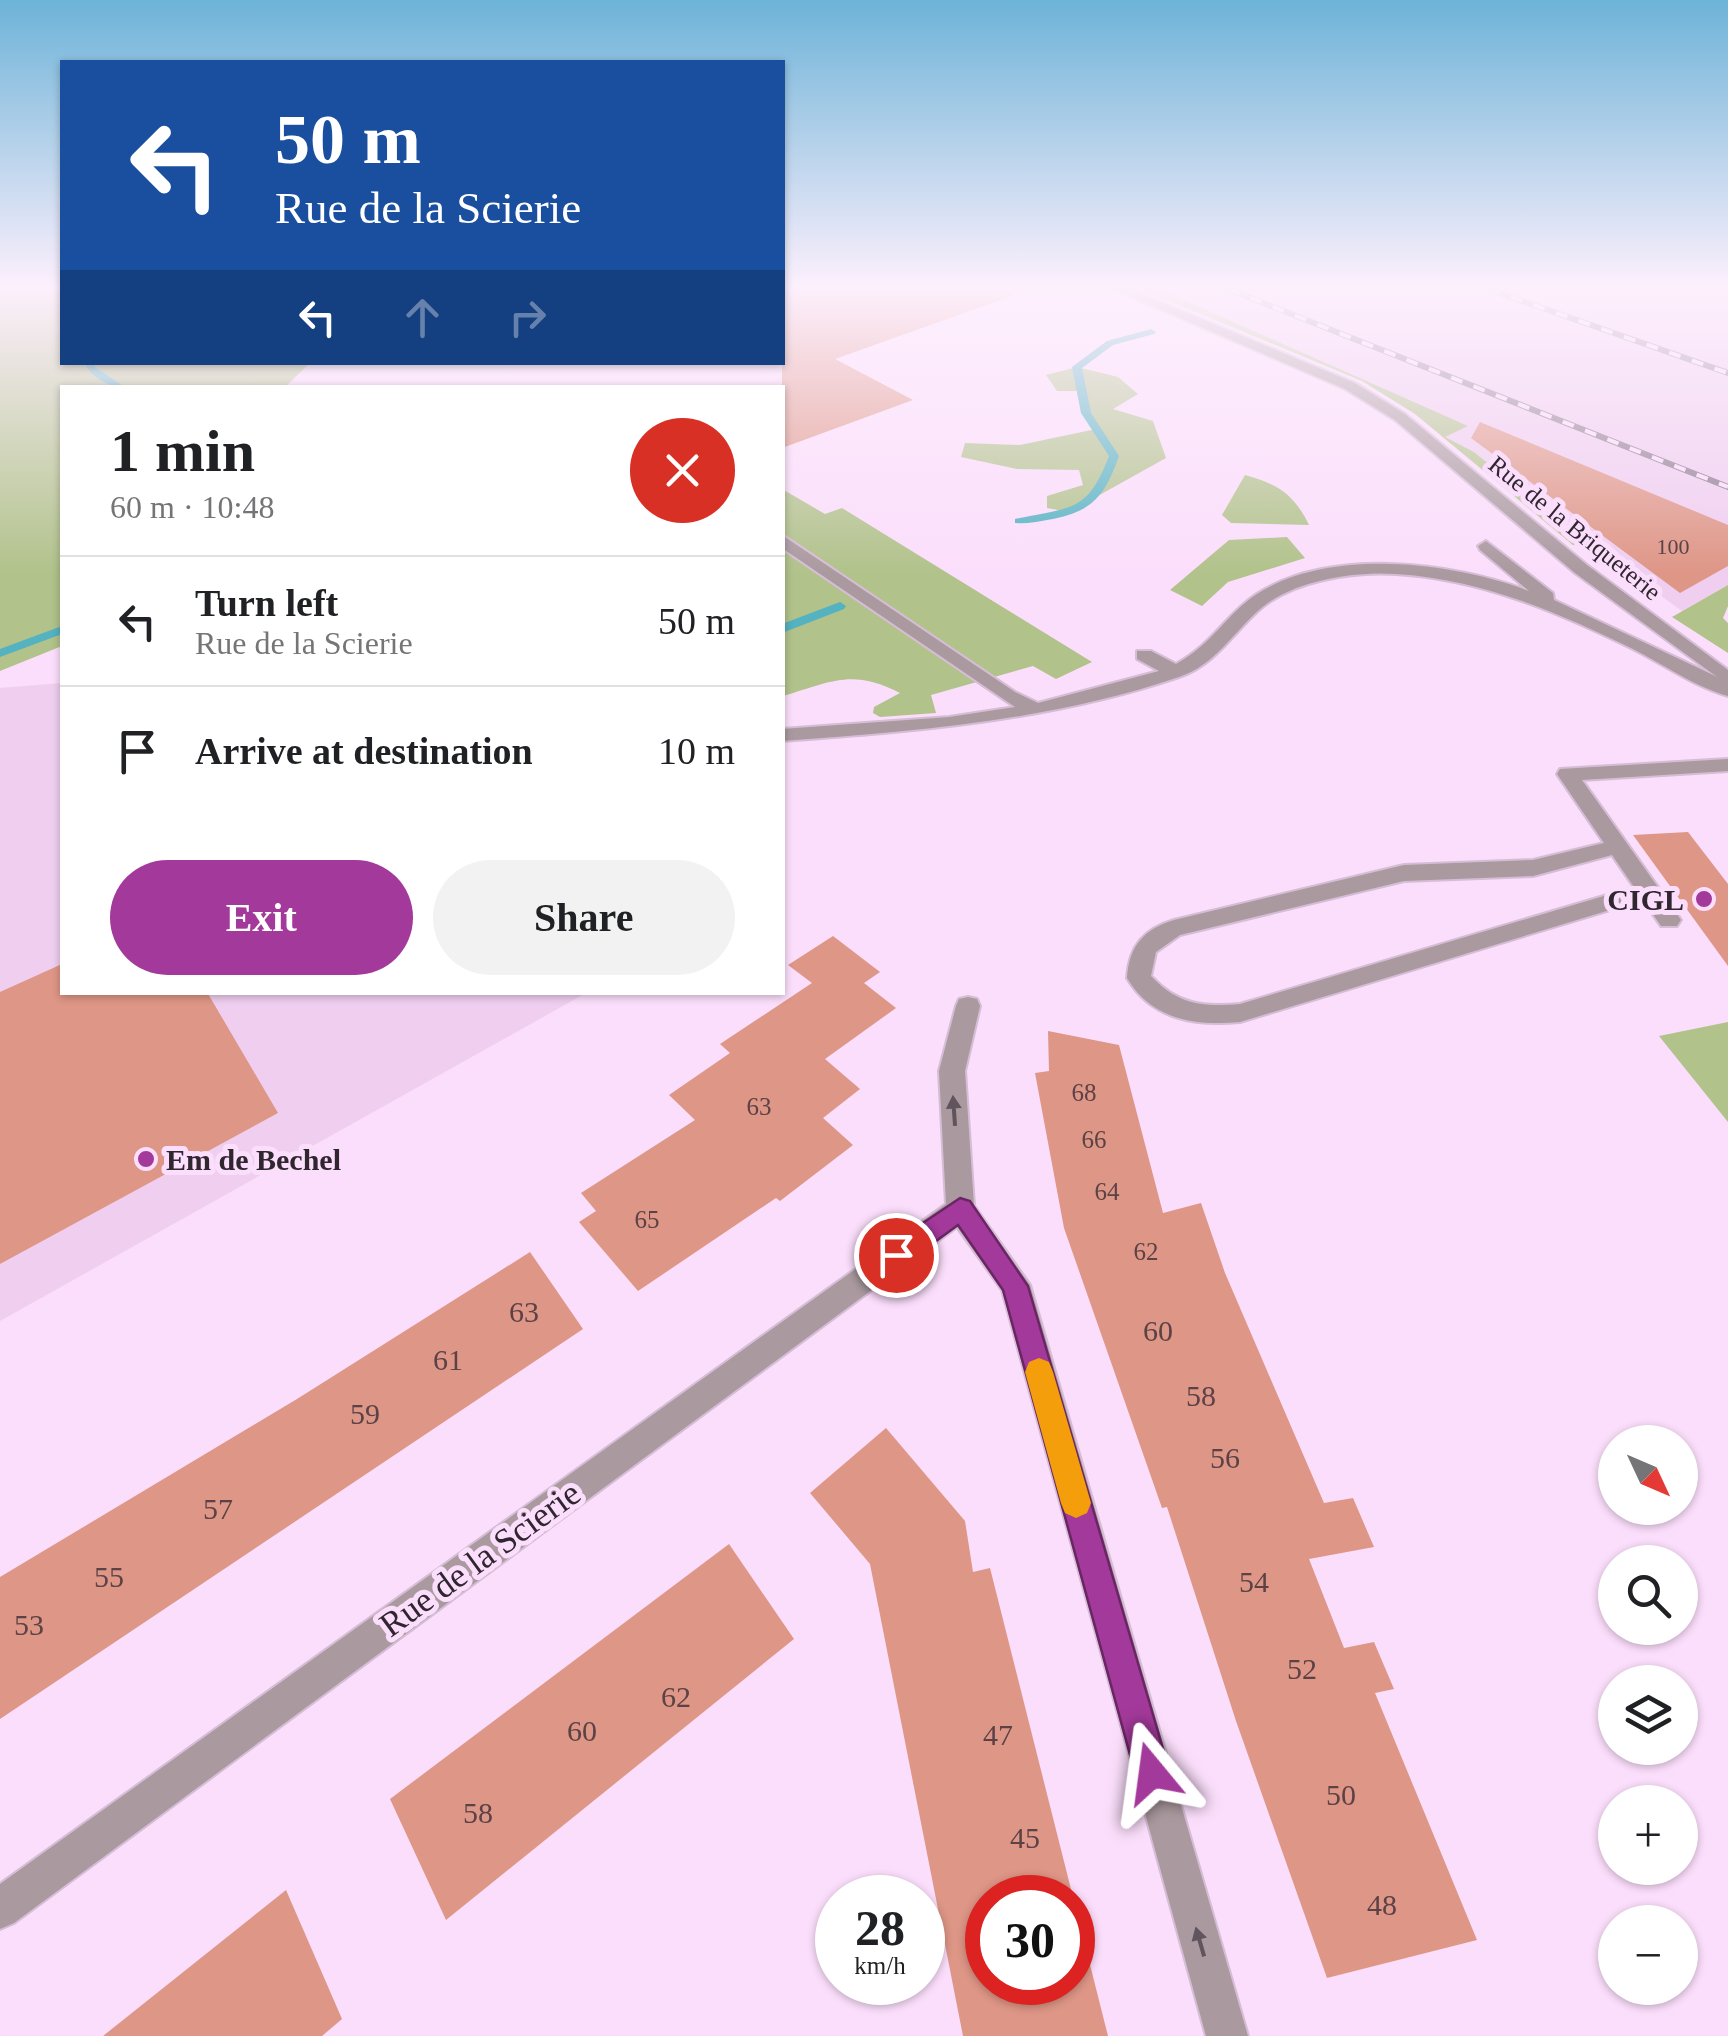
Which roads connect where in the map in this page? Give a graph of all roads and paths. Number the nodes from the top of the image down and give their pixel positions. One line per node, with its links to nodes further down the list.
1 (1345, 384): 7 (street, Rue de la Briqueterie)
2 (785, 542): 9 (street)
3 (1486, 546): 4 (street)
4 (1558, 606): 6 (street); 8 (street)
5 (1144, 655): 6 (street)
6 (1176, 672): 9 (street)
7 (1728, 680)
8 (1728, 690)
9 (1036, 710): 11 (street)
10 (785, 733): 11 (street)
11 (805, 736): 12 (street)
12 (785, 742)
13 (1728, 765): 14 (street)
14 (1619, 846): 15 (street); 15 (street)
15 (1648, 890): 16 (street)
16 (1670, 920)
17 (968, 1006): 18 (street, one-way to 17)
18 (960, 1208): 19 (street, Rue de la Scierie); 20 (street, one-way to 18)
19 (0, 1910)
20 (1227, 2036)

